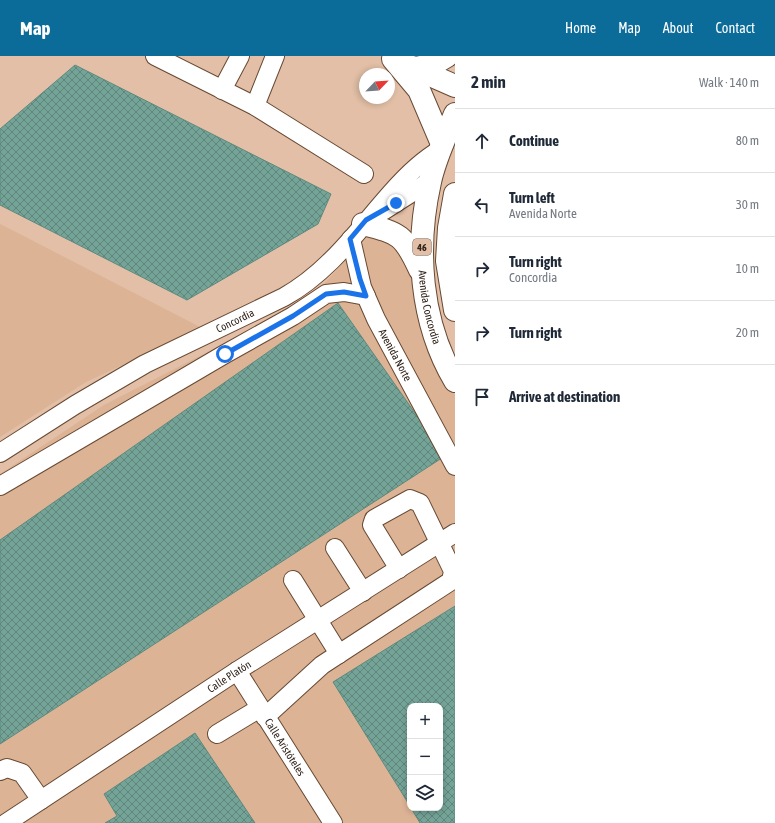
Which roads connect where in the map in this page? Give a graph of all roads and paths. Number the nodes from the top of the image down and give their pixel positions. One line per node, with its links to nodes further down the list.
1 (155, 56): 8 (street)
2 (240, 56): 8 (street)
3 (275, 56): 9 (street)
4 (447, 56): 6 (main road)
5 (391, 57): 6 (main road); 11 (main road)
6 (415, 68): 7 (main road)
7 (455, 86)
8 (222, 90): 9 (street)
9 (255, 106): 12 (street)
10 (455, 114): 11 (main road, Avenida Concordia / 46)
11 (441, 147): 13 (main road, Avenida Concordia / 46); 16 (street, Concordia)
12 (364, 174)
13 (430, 181): 16 (street); 17 (main road, Avenida Concordia / 46)
14 (455, 194): 15 (main road, Avenida Concordia / 46)
15 (452, 223): 19 (main road, Avenida Concordia / 46)
16 (360, 228): 17 (main road); 18 (street, Avenida Norte); 21 (street, Concordia)
17 (423, 276): 20 (main road, Avenida Concordia / 46)
18 (366, 296): 22 (street, Avenida Norte); 23 (street)
19 (455, 310)
20 (455, 381)
21 (0, 453)
22 (455, 466)
23 (0, 486)
24 (448, 538): 26 (street, Calle Platón); 26 (street); 30 (street)
25 (335, 548): 28 (street)
26 (399, 569): 28 (street, Calle Platón)
27 (293, 580): 29 (street)
28 (363, 592): 29 (street, Calle Platón)
29 (318, 620): 30 (street); 31 (street, Calle Platón)
30 (339, 654): 32 (street)
31 (237, 671): 32 (street, Calle Aristóteles); 35 (street, Calle Platón)
32 (263, 712): 33 (street); 39 (street, Calle Aristóteles)
33 (217, 734)
34 (0, 771): 35 (street)
35 (40, 800): 37 (street, Calle Platón)
36 (0, 816): 38 (street)
37 (24, 818): 38 (street, Calle Platón)
38 (5, 823)
39 (333, 823)

